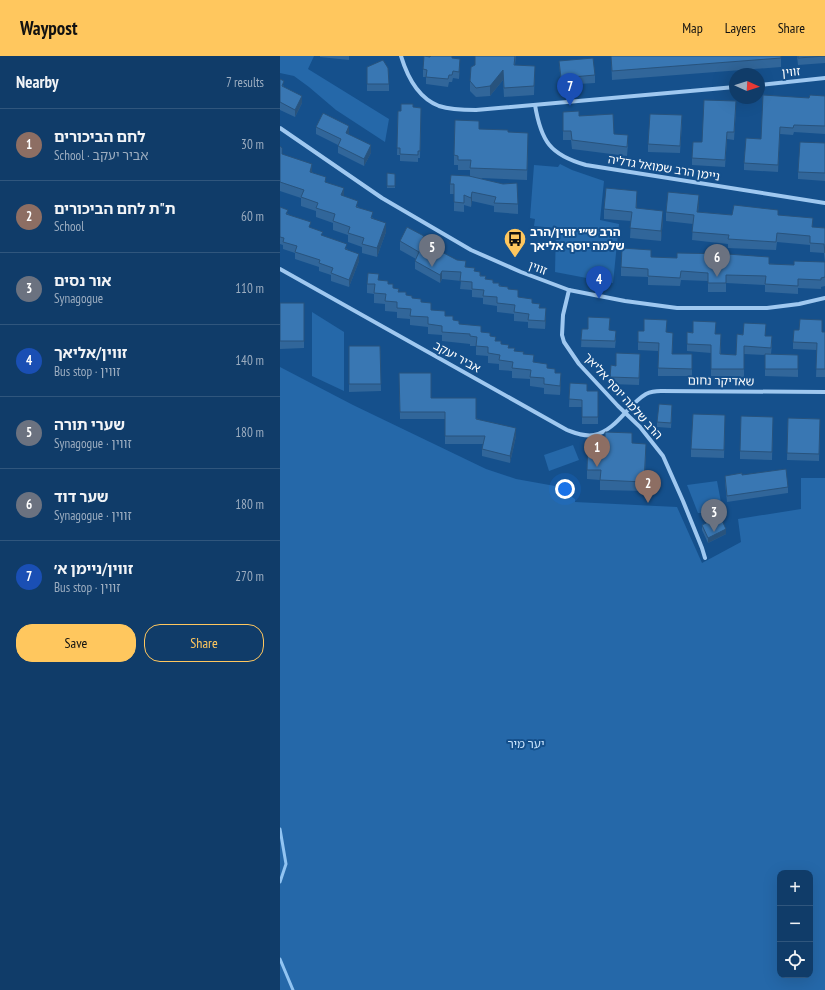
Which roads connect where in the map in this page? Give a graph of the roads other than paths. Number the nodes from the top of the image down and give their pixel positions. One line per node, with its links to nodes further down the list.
1 (401, 56): 5 (street)
2 (825, 78): 3 (street, זווין)
3 (765, 83)
4 (729, 88): 5 (street)
5 (535, 105): 7 (street, ניימן הרב שמואל גדליה)
6 (280, 128): 9 (street, זווין)
7 (825, 203)
8 (280, 269): 12 (street, אביר יעקב)
9 (569, 290): 10 (street, זווין); 12 (street, הרב שלמה יוסף אליאך)
10 (825, 298)
11 (825, 392): 12 (street, שאדיקר נחום)
12 (626, 413): 13 (street, הרב שלמה יוסף אליאך)
13 (705, 558)

